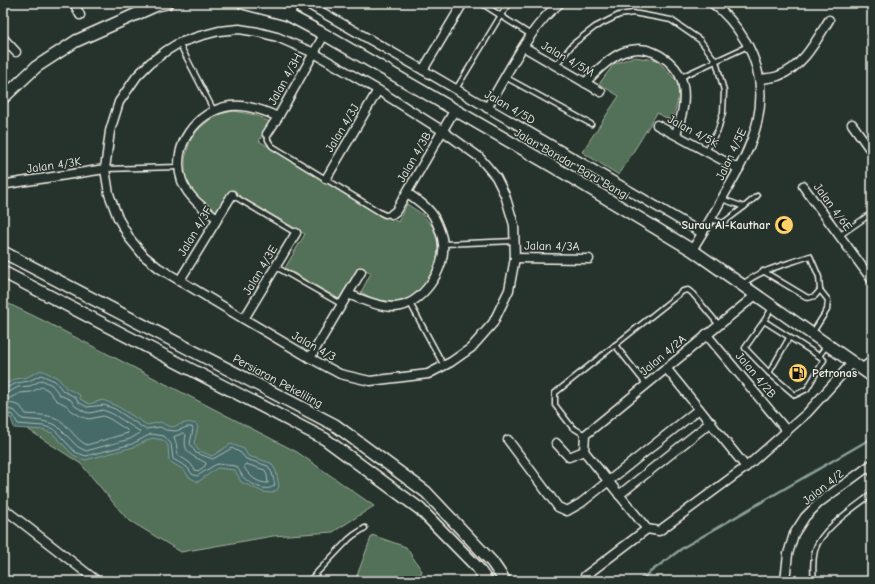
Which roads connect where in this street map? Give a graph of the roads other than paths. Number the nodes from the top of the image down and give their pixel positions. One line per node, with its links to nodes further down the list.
1 (74, 3): 12 (street)
2 (243, 3): 13 (main road, Jalan Bandar Baru Bangi)
3 (293, 3): 13 (main road)
4 (306, 3): 26 (street, Jalan 4/5D)
5 (463, 3): 26 (street)
6 (481, 3): 14 (lane)
7 (510, 3): 14 (lane)
8 (560, 3): 17 (street)
9 (712, 3): 11 (street, Jalan 4/5E)
10 (160, 4): 34 (main road)
11 (722, 6): 20 (street, Jalan 4/5E)
12 (80, 15)
13 (288, 15): 16 (main road, Jalan Bandar Baru Bangi)
14 (501, 15): 17 (lane); 31 (lane)
15 (829, 20): 29 (street)
16 (324, 35): 23 (street, Jalan 4/3H); 37 (main road, Jalan Bandar Baru Bangi)
17 (531, 35): 21 (street)
18 (3, 38): 22 (street)
19 (180, 43): 23 (street, Jalan 4/3); 36 (lane); 48 (street, Jalan 4/3)
20 (748, 46): 24 (lane); 29 (street, Jalan 4/5E)
21 (524, 47): 25 (street, Jalan 4/5M); 27 (street)
22 (16, 52)
23 (314, 53): 32 (street, Jalan 4/3); 38 (street, Jalan 4/3H)
24 (716, 60): 25 (lane); 28 (lane); 45 (lane)
25 (556, 65): 30 (street, Jalan 4/5M)
26 (423, 70): 31 (street, Jalan 4/5D)
27 (505, 77): 35 (street); 39 (lane)
28 (681, 77): 30 (street); 44 (street)
29 (760, 79): 49 (street, Jalan 4/5E)
30 (585, 82): 33 (street, Jalan 4/5M)
31 (456, 89): 35 (street, Jalan 4/5D)
32 (378, 90): 42 (street, Jalan 4/3); 50 (street, Jalan 4/3J)
33 (601, 92)
34 (3, 98)
35 (487, 108): 63 (street, Jalan 4/5D)
36 (214, 111): 38 (street); 47 (street)
37 (454, 111): 42 (street, Jalan 4/3B); 67 (main road, Jalan Bandar Baru Bangi)
38 (278, 117): 43 (street, Jalan 4/3H)
39 (591, 124)
40 (852, 124): 46 (street)
41 (657, 125): 44 (street, Jalan 4/5K)
42 (443, 131): 53 (street, Jalan 4/3B); 65 (street, Jalan 4/3)
43 (267, 134): 50 (lane)
44 (676, 134): 45 (street, Jalan 4/5K)
45 (706, 151): 49 (street, Jalan 4/5K)
46 (872, 152)
47 (178, 168): 48 (lane); 60 (street)
48 (105, 169): 51 (street, Jalan 4/3K); 75 (street, Jalan 4/3)
49 (739, 169): 56 (street, Jalan 4/5E)
50 (326, 179): 59 (lane)
51 (7, 184)
52 (803, 186): 64 (street, Jalan 4/6E)
53 (407, 193): 59 (street, Jalan 4/3B); 66 (street)
54 (232, 195): 60 (street, Jalan 4/3F); 62 (lane)
55 (757, 196): 57 (lane)
56 (722, 199): 57 (lane); 61 (street, Jalan 4/5E)
57 (744, 207): 61 (lane)
58 (872, 213): 64 (lane)
59 (392, 214)
60 (217, 218): 75 (street, Jalan 4/3F)
61 (711, 219): 63 (street, Jalan 4/5E)
62 (296, 233): 71 (street, Jalan 4/3E)
63 (702, 233): 67 (street, Jalan 4/5E)
64 (839, 236): 76 (street, Jalan 4/6E)
65 (515, 241): 66 (lane); 69 (street, Jalan 4/3)
66 (443, 244): 81 (street)
67 (692, 250): 77 (main road, Jalan Bandar Baru Bangi)
68 (3, 252): 120 (main road, Persiaran Pekeliling)
69 (515, 258): 70 (street, Jalan 4/3A); 96 (street, Jalan 4/3)
70 (589, 259)
71 (276, 267): 82 (lane); 84 (street, Jalan 4/3E)
72 (763, 271): 77 (lane); 78 (lane); 78 (lane)
73 (3, 272): 119 (main road)
74 (361, 272): 79 (street)
75 (180, 280): 84 (street, Jalan 4/3)
76 (872, 280)
77 (742, 285): 80 (main road, Jalan Bandar Baru Bangi)
78 (820, 290): 88 (lane)
79 (348, 294): 81 (street); 82 (street)
80 (757, 294): 83 (main road, Jalan Bandar Baru Bangi); 86 (street, Jalan 4/2A)
81 (410, 303): 96 (lane)
82 (341, 304): 93 (street)
83 (773, 306): 85 (lane); 88 (main road, Jalan Bandar Baru Bangi)
84 (244, 319): 93 (street, Jalan 4/3)
85 (764, 321): 89 (lane); 98 (lane)
86 (719, 325): 87 (street, Jalan 4/2A); 91 (lane)
87 (706, 334): 97 (street, Jalan 4/2A); 103 (street, Jalan 4/2B)
88 (812, 334): 90 (main road, Jalan Bandar Baru Bangi)
89 (789, 338): 92 (lane); 98 (lane)
90 (827, 344): 92 (lane); 95 (main road, Jalan Bandar Baru Bangi)
91 (615, 345): 100 (lane); 104 (lane)
92 (819, 356): 98 (lane)
93 (310, 358): 96 (street, Jalan 4/3)
94 (872, 358): 95 (lane)
95 (857, 365): 99 (main road, Jalan Bandar Baru Bangi); 103 (street)
96 (444, 366)
97 (666, 368): 100 (street, Jalan 4/2A); 101 (street)
98 (769, 373)
99 (872, 376)
100 (646, 384): 104 (street, Jalan 4/2A)
101 (699, 409): 102 (street); 110 (street)
102 (711, 422): 108 (street); 112 (street)
103 (787, 431): 108 (street)
104 (585, 435): 107 (street)
105 (508, 440): 110 (street)
106 (556, 443): 107 (street)
107 (584, 451): 110 (street)
108 (746, 467): 115 (street)
109 (870, 469): 121 (street, Jalan 4/2)
110 (608, 481): 112 (street)
111 (872, 494): 122 (lane)
112 (619, 495): 115 (street)
113 (3, 508): 117 (street)
114 (365, 528): 118 (lane)
115 (647, 529): 116 (street)
116 (585, 576)
117 (97, 581)
118 (309, 581)
119 (486, 581)
120 (505, 581)
121 (785, 581)
122 (814, 581)

